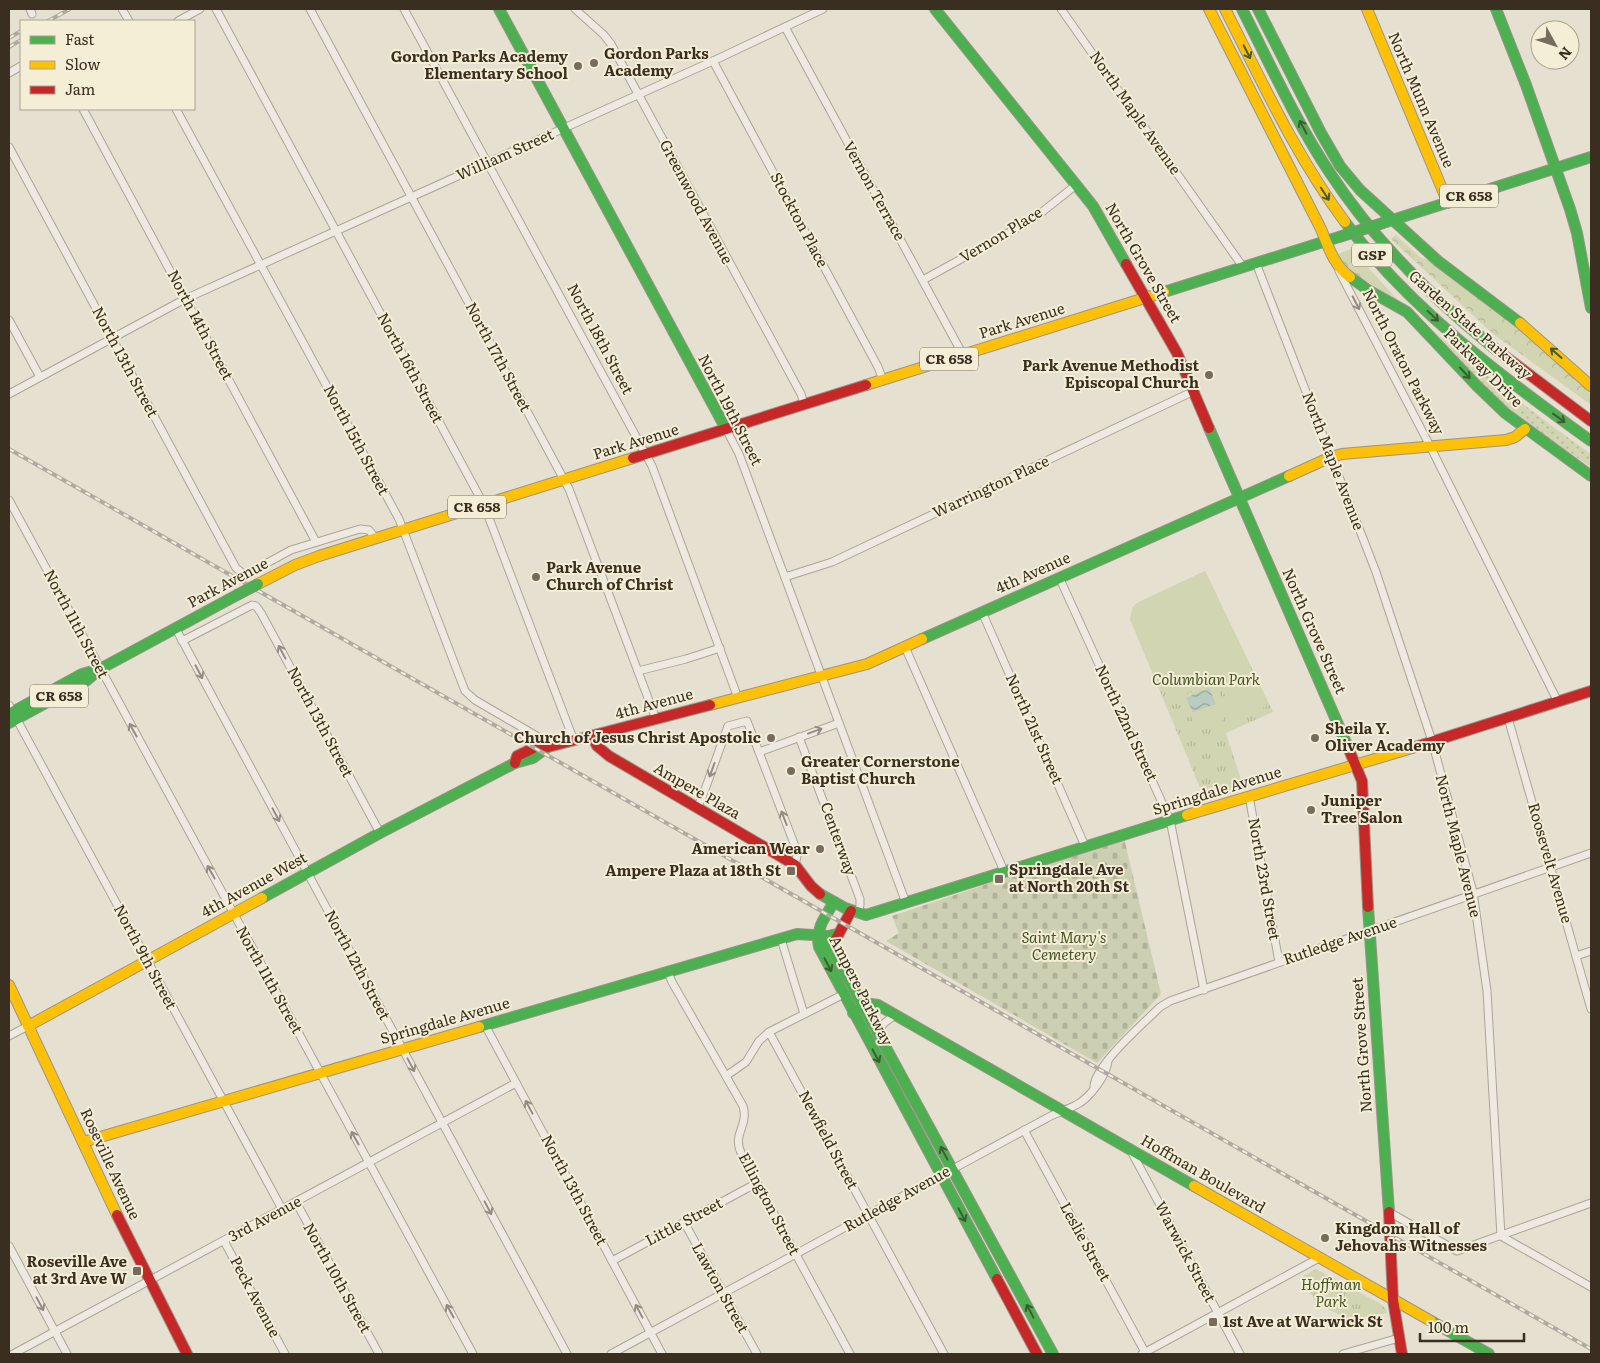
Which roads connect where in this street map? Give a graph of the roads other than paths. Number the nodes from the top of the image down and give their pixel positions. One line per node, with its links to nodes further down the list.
1 (122, 9): 17 (street)
2 (200, 9): 18 (street)
3 (216, 9): 35 (street, North 16th Street)
4 (310, 9): 32 (street, North 17th Street)
5 (404, 9): 29 (street, North 18th Street)
6 (499, 9): 26 (main road, North 19th Street)
7 (575, 9): 23 (street, Greenwood Avenue)
8 (823, 9): 19 (street, William Street)
9 (936, 9): 31 (main road, North Grove Street)
10 (1062, 9): 40 (street, North Maple Avenue)
11 (1209, 9): 36 (main road, North Oraton Parkway)
12 (1225, 9): 57 (main road, Garden State Parkway / GSP, one-way to 57)
13 (1242, 9): 54 (main road, Garden State Parkway / GSP, one-way to 13)
14 (1258, 9): 34 (main road)
15 (1367, 9): 33 (main road, North Munn Avenue)
16 (1496, 9): 30 (main road)
17 (128, 20)
18 (180, 20)
19 (785, 27): 20 (street, William Street); 41 (street, Vernon Terrace)
20 (713, 61): 23 (street, William Street); 49 (street, Stockton Place)
21 (20, 67): 22 (street)
22 (9, 73)
23 (638, 95): 26 (street, William Street); 53 (street, Greenwood Avenue)
24 (84, 110): 43 (street, North 14th Street)
25 (177, 110): 39 (street, North 15th Street)
26 (563, 128): 29 (street, William Street); 55 (main road, North 19th Street)
27 (9, 147): 46 (street, North 13th Street)
28 (1591, 157): 30 (main road, Park Avenue / CR 658)
29 (487, 162): 32 (street, William Street); 59 (street, North 18th Street)
30 (1556, 168): 33 (main road, Park Avenue / CR 658); 44 (main road)
31 (1076, 184): 41 (street, Vernon Place); 42 (main road, North Grove Street)
32 (412, 196): 35 (street, William Street); 62 (street, North 17th Street)
33 (1448, 202): 34 (main road, Park Avenue / CR 658)
34 (1388, 222): 36 (main road, Park Avenue / CR 658, bridge); 50 (main road, one-way to 34)
35 (336, 230): 39 (street, William Street); 65 (street, North 16th Street)
36 (1326, 241): 37 (main road, North Oraton Parkway); 38 (main road, Park Avenue / CR 658)
37 (1334, 260): 56 (main road, Parkway Drive, one-way to 56); 58 (street, North Oraton Parkway, one-way to 58)
38 (1256, 263): 40 (main road, Park Avenue / CR 658); 60 (street, North Maple Avenue)
39 (260, 264): 43 (street, William Street); 66 (street, North 15th Street)
40 (1243, 267): 42 (main road, Park Avenue / CR 658)
41 (923, 280): 47 (street, Vernon Terrace)
42 (1146, 298): 47 (main road, Park Avenue / CR 658); 51 (main road, North Grove Street)
43 (185, 299): 46 (street, William Street); 68 (street, North 14th Street)
44 (1591, 308)
45 (9, 320): 48 (street)
46 (113, 338): 48 (street, William Street); 69 (street, North 13th Street)
47 (964, 355): 49 (main road, Park Avenue / CR 658)
48 (40, 377): 52 (street, William Street)
49 (883, 380): 53 (main road, Park Avenue / CR 658)
50 (1591, 386)
51 (1194, 392): 63 (main road, North Grove Street); 70 (street, Warrington Place)
52 (9, 394)
53 (804, 404): 55 (main road, Park Avenue / CR 658)
54 (1591, 421)
55 (726, 429): 59 (main road, Park Avenue / CR 658); 70 (street, North 19th Street)
56 (1525, 429): 58 (main road, 4th Avenue); 61 (main road, Parkway Drive)
57 (1591, 441)
58 (1430, 446): 60 (main road, 4th Avenue); 82 (street, North Oraton Parkway)
59 (645, 454): 62 (main road, Park Avenue / CR 658); 76 (street, North 18th Street)
60 (1331, 457): 63 (main road, 4th Avenue); 90 (street, North Maple Avenue)
61 (1591, 476)
62 (565, 480): 65 (main road, Park Avenue / CR 658); 78 (street, North 17th Street)
63 (1239, 497): 71 (main road, 4th Avenue); 94 (main road, North Grove Street)
64 (9, 500): 77 (street, North 11th Street)
65 (484, 505): 66 (main road, Park Avenue / CR 658); 89 (street, North 16th Street)
66 (403, 530): 67 (main road, Park Avenue / CR 658); 91 (street, North 15th Street)
67 (376, 539): 68 (street, Park Avenue); 73 (main road, Park Avenue / CR 658, bridge)
68 (316, 542): 69 (street, Park Avenue)
69 (245, 575)
70 (785, 577): 79 (street, North 19th Street)
71 (1059, 577): 72 (main road, 4th Avenue); 97 (street, North 22nd Street)
72 (982, 612): 75 (main road, 4th Avenue); 99 (street, North 21st Street)
73 (176, 629): 74 (street, North 12th Street); 77 (main road, Park Avenue / CR 658)
74 (182, 641): 98 (street, North 13th Street, one-way to 74); 104 (street, North 12th Street, one-way to 104)
75 (905, 647): 79 (main road, 4th Avenue); 103 (street)
76 (720, 648): 78 (street); 81 (street, North 18th Street)
77 (100, 669): 83 (main road, Park Avenue / CR 658); 109 (street, North 11th Street, one-way to 77)
78 (638, 671): 85 (street, North 17th Street)
79 (822, 676): 81 (main road, 4th Avenue); 86 (street, North 19th Street)
80 (1591, 691): 82 (main road, Springdale Avenue)
81 (738, 698): 85 (main road, 4th Avenue)
82 (1558, 702): 84 (main road, Springdale Avenue)
83 (11, 715): 117 (street, North 9th Street)
84 (1508, 718): 90 (main road, Springdale Avenue); 102 (street, Roosevelt Avenue)
85 (656, 719): 87 (main road, 4th Avenue)
86 (839, 723): 88 (street, one-way to 86); 107 (street, North 19th Street)
87 (592, 736): 89 (main road, 4th Avenue); 96 (main road, Ampere Plaza)
88 (800, 737): 92 (street); 108 (street, Centerway)
89 (574, 741): 91 (main road, 4th Avenue)
90 (1432, 741): 94 (main road, Springdale Avenue); 105 (street, North Maple Avenue)
91 (548, 748): 93 (main road, 4th Avenue)
92 (759, 752): 96 (street, one-way to 96); 101 (street, one-way to 92)
93 (515, 763): 98 (main road, 4th Avenue West)
94 (1357, 765): 95 (main road, Springdale Avenue); 110 (main road, North Grove Street)
95 (1249, 796): 97 (main road, Springdale Avenue); 118 (street, North 23rd Street)
96 (697, 808): 101 (main road, Ampere Plaza)
97 (1170, 820): 99 (main road, Springdale Avenue); 121 (street, North 22nd Street)
98 (380, 833): 104 (main road, 4th Avenue West)
99 (1085, 846): 103 (main road, Springdale Avenue)
100 (1591, 853): 102 (street, Rutledge Avenue)
101 (795, 864): 106 (main road)
102 (1551, 867): 105 (street, Rutledge Avenue); 116 (street, Roosevelt Avenue)
103 (1004, 871): 107 (main road, Springdale Avenue)
104 (307, 873): 109 (main road, 4th Avenue West); 134 (street, North 12th Street)
105 (1474, 894): 110 (street, Rutledge Avenue); 154 (street, North Maple Avenue)
106 (834, 902): 108 (main road); 111 (main road)
107 (906, 903): 108 (main road, Springdale Avenue)
108 (854, 913): 112 (main road)
109 (233, 914): 117 (main road, 4th Avenue West); 135 (street, North 11th Street)
110 (1369, 932): 118 (street, Rutledge Avenue); 151 (main road, North Grove Street)
111 (817, 934): 112 (main road, Springdale Avenue); 113 (main road, Springdale Avenue); 114 (main road, Ampere Parkway); 122 (main road, Ampere Parkway, one-way to 122)
112 (837, 934): 114 (main road)
113 (781, 939): 119 (main road, Springdale Avenue); 125 (street)
114 (833, 951): 123 (main road, Ampere Parkway)
115 (1591, 951): 116 (street)
116 (1576, 956): 124 (street, Roosevelt Avenue)
117 (147, 960): 130 (main road, 4th Avenue West); 138 (street, North 9th Street)
118 (1279, 962): 121 (street, Rutledge Avenue)
119 (668, 972): 129 (main road, Springdale Avenue); 136 (street, Ellington Street)
120 (9, 984): 130 (main road, Roseville Avenue)
121 (1204, 990): 139 (street, Rutledge Avenue)
122 (844, 994): 125 (street); 126 (main road, Ampere Parkway)
123 (864, 1008): 126 (main road); 127 (main road, Hoffman Boulevard); 128 (main road, Hoffman Boulevard); 132 (main road, Ampere Parkway)
124 (1591, 1009)
125 (804, 1014): 131 (street)
126 (853, 1014): 146 (main road, Ampere Parkway, one-way to 146)
127 (891, 1018): 128 (main road, Hoffman Boulevard); 132 (street)
128 (903, 1020): 139 (main road, Hoffman Boulevard)
129 (485, 1025): 134 (main road, Springdale Avenue); 137 (street, North 13th Street)
130 (28, 1026): 133 (street, 4th Avenue West); 142 (main road, Roseville Avenue)
131 (769, 1032): 136 (street); 152 (street, Newfield Street)
132 (879, 1033): 145 (main road, Ampere Parkway, one-way to 132)
133 (9, 1036)
134 (403, 1049): 135 (main road, Springdale Avenue); 140 (street, North 12th Street, one-way to 140)
135 (320, 1073): 138 (main road, Springdale Avenue); 144 (street, North 11th Street, one-way to 135)
136 (726, 1076): 147 (street, Ellington Street)
137 (516, 1083): 140 (street, 3rd Avenue); 159 (street, North 13th Street, one-way to 137)
138 (223, 1101): 142 (main road, Springdale Avenue); 150 (street, North 9th Street)
139 (1062, 1110): 141 (street, Rutledge Avenue); 143 (main road, Hoffman Boulevard)
140 (442, 1123): 144 (street, 3rd Avenue); 174 (street, North 12th Street, one-way to 174)
141 (1024, 1130): 145 (street, Rutledge Avenue); 182 (street, Leslie Street)
142 (83, 1142): 160 (main road, Roseville Avenue)
143 (1130, 1149): 158 (main road, Hoffman Boulevard); 164 (street, Warwick Street)
144 (369, 1163): 148 (street, 3rd Avenue); 173 (street, North 11th Street, one-way to 144)
145 (953, 1169): 146 (street, Rutledge Avenue); 181 (main road, Ampere Parkway, one-way to 145)
146 (941, 1176): 152 (street, Rutledge Avenue); 180 (main road, Ampere Parkway, one-way to 180)
147 (757, 1183): 153 (street, Little Street); 157 (street, Ellington Street)
148 (296, 1202): 150 (street, 3rd Avenue); 172 (street, North 10th Street)
149 (1591, 1203): 154 (street)
150 (282, 1210): 155 (street, 3rd Avenue)
151 (1389, 1212): 154 (street); 163 (main road, North Grove Street)
152 (868, 1215): 157 (street, Rutledge Avenue); 179 (street, Newfield Street)
153 (684, 1222): 159 (street, Little Street); 162 (street, Lawton Street)
154 (1501, 1236): 161 (street)
155 (224, 1241): 160 (street, 3rd Avenue); 171 (street, Peck Avenue)
156 (9, 1246): 165 (street, one-way to 165)
157 (796, 1254): 162 (street, Rutledge Avenue); 178 (street, Ellington Street)
158 (1319, 1258): 163 (main road, Hoffman Boulevard); 164 (street)
159 (612, 1261): 166 (street, North 13th Street, one-way to 159)
160 (150, 1281): 165 (street, 3rd Avenue); 170 (main road, Roseville Avenue)
161 (1591, 1287)
162 (724, 1294): 166 (street, Rutledge Avenue); 177 (street, Lawton Street)
163 (1393, 1300): 167 (main road, North Grove Street); 186 (main road, Hoffman Boulevard)
164 (1218, 1313): 182 (street); 183 (street, Warwick Street)
165 (55, 1332): 168 (street, 3rd Avenue); 169 (street)
166 (650, 1333): 175 (street, Rutledge Avenue); 176 (street, North 13th Street)
167 (1399, 1338): 184 (street); 185 (main road, North Grove Street)
168 (14, 1354)
169 (67, 1354)
170 (187, 1354)
171 (285, 1354)
172 (379, 1354)
173 (473, 1354)
174 (567, 1354)
175 (611, 1354)
176 (662, 1354)
177 (757, 1354)
178 (850, 1354)
179 (944, 1354)
180 (1037, 1354)
181 (1053, 1354)
182 (1144, 1354)
183 (1240, 1354)
184 (1343, 1354)
185 (1402, 1354)
186 (1489, 1354)

